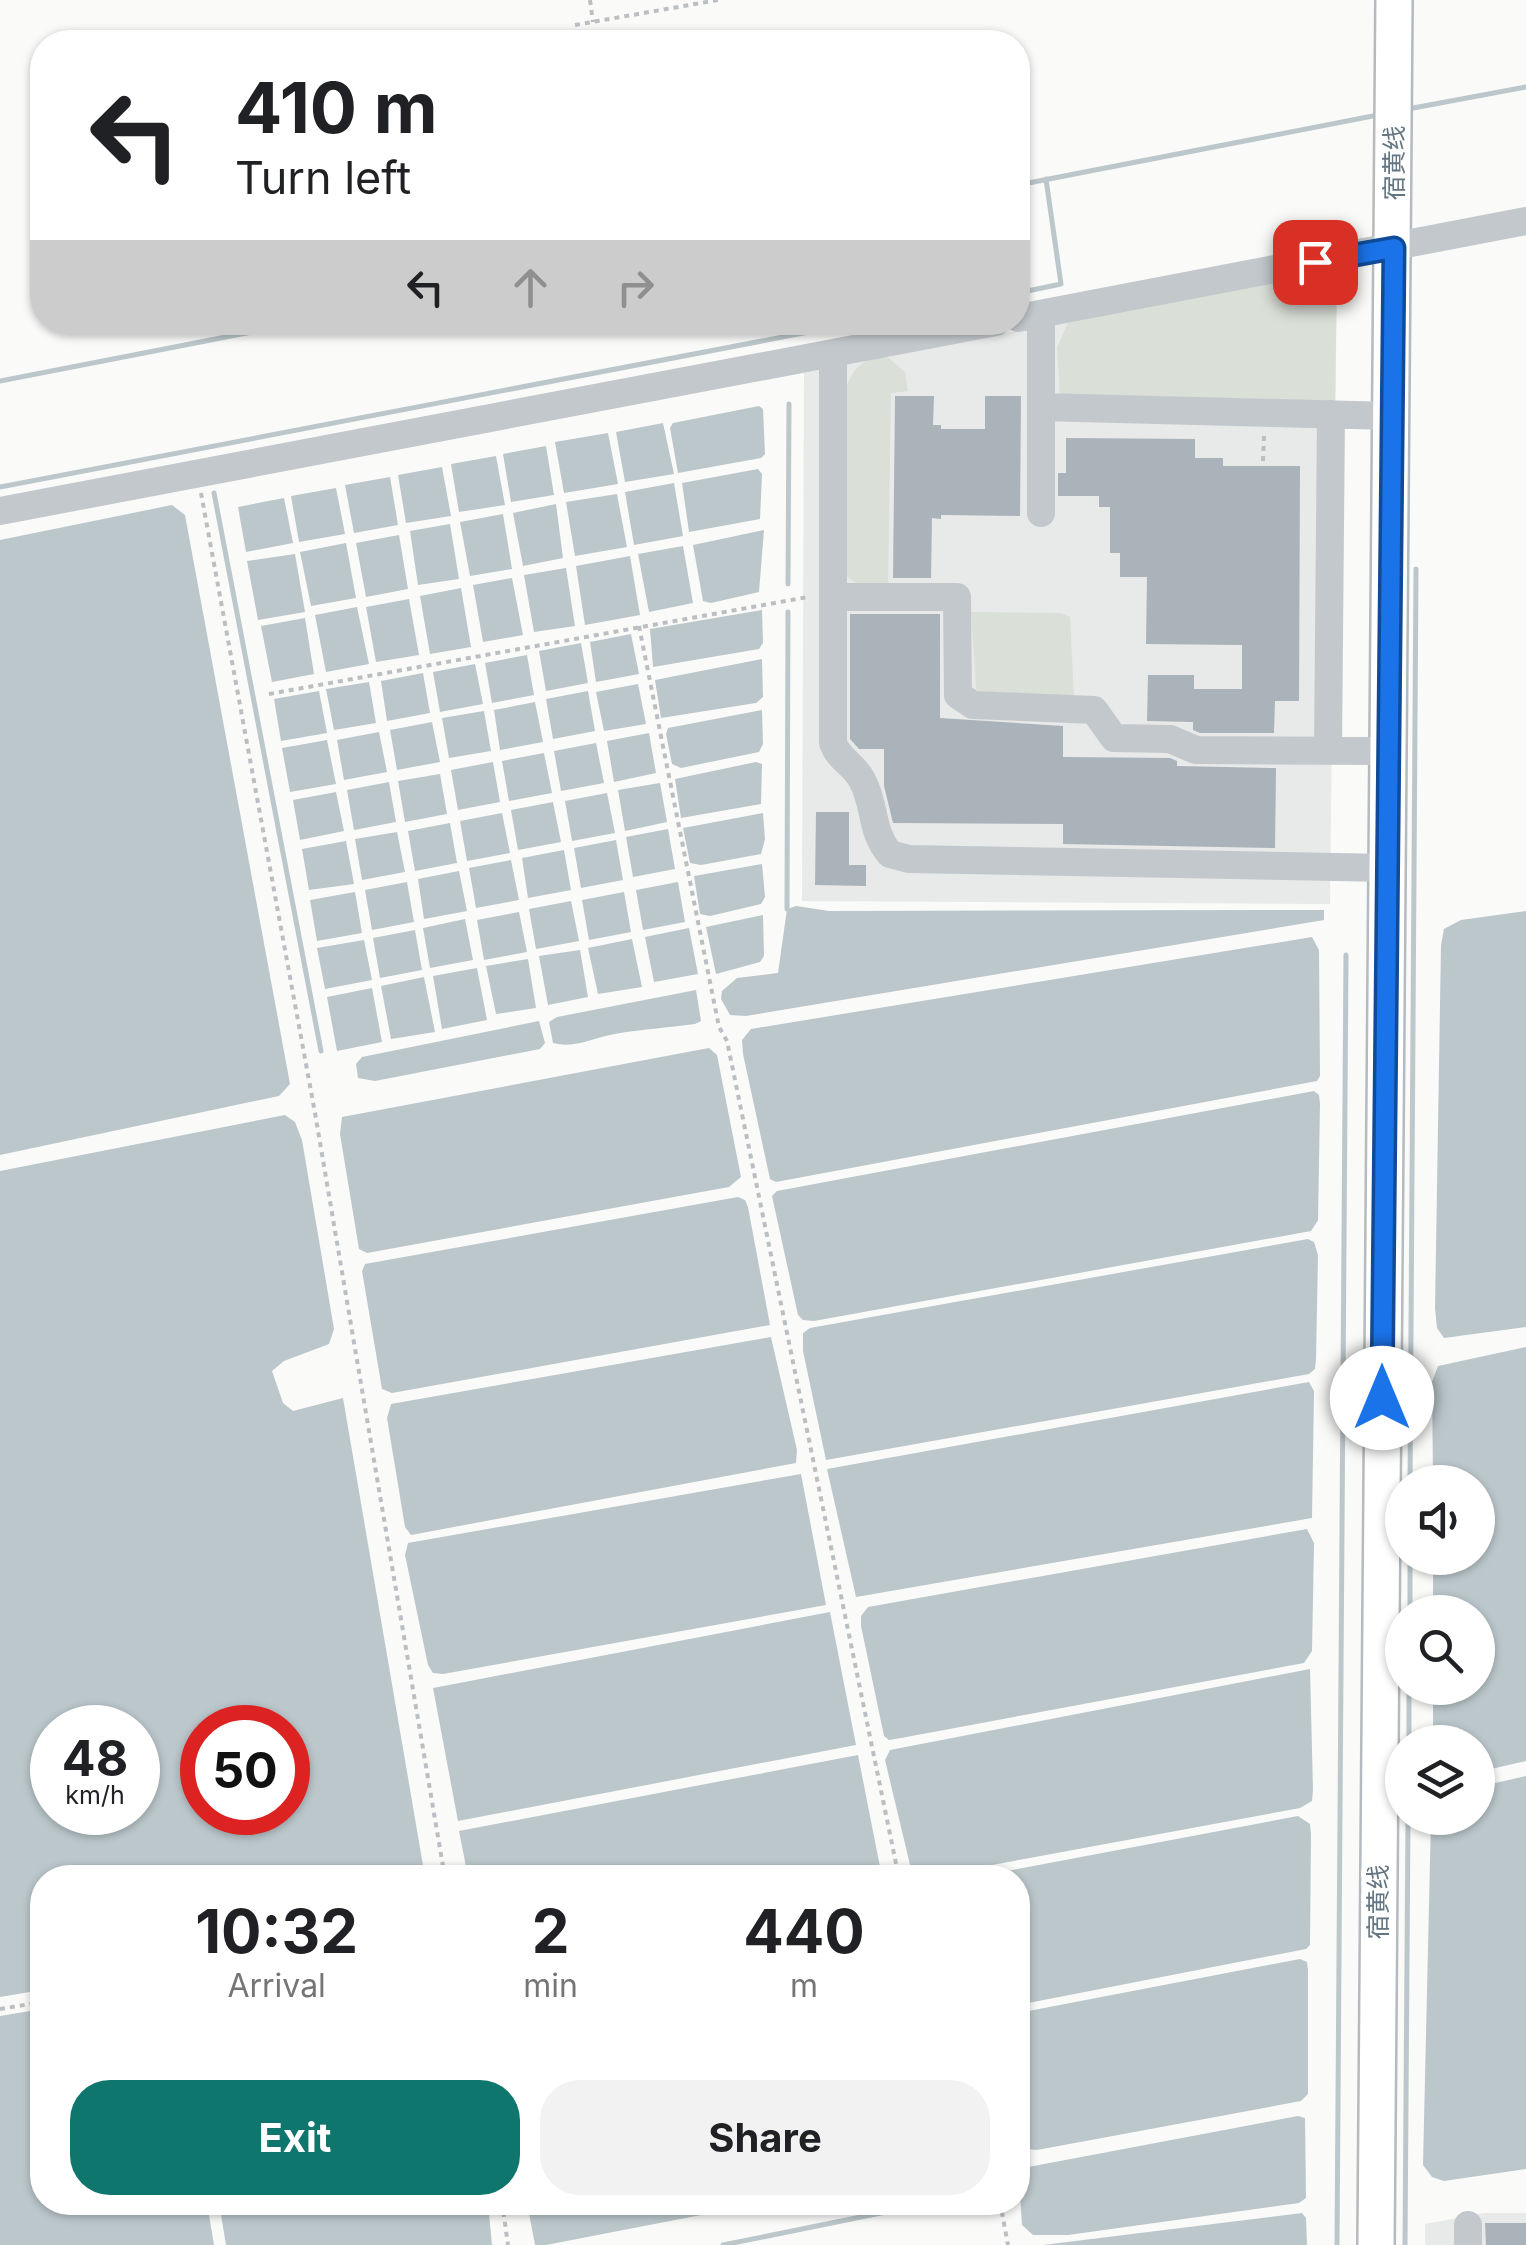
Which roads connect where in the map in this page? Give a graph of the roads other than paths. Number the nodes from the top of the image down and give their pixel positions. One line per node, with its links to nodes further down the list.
1 (1394, 0): 3 (main road, 宿黄线)
2 (1526, 220): 3 (street)
3 (1394, 248): 4 (street); 10 (main road, 宿黄线)
4 (1030, 316)
5 (1030, 324): 8 (street)
6 (928, 335): 7 (street)
7 (833, 353): 11 (street); 13 (street)
8 (1041, 407): 9 (street); 12 (street)
9 (1331, 414): 10 (street); 14 (street)
10 (1392, 416): 15 (main road, 宿黄线)
11 (0, 511)
12 (1041, 513)
13 (833, 597): 14 (street); 16 (street)
14 (1328, 751): 15 (street)
15 (1389, 752): 16 (main road, 宿黄线)
16 (1388, 868): 17 (main road, 宿黄线)
17 (1376, 2245)

